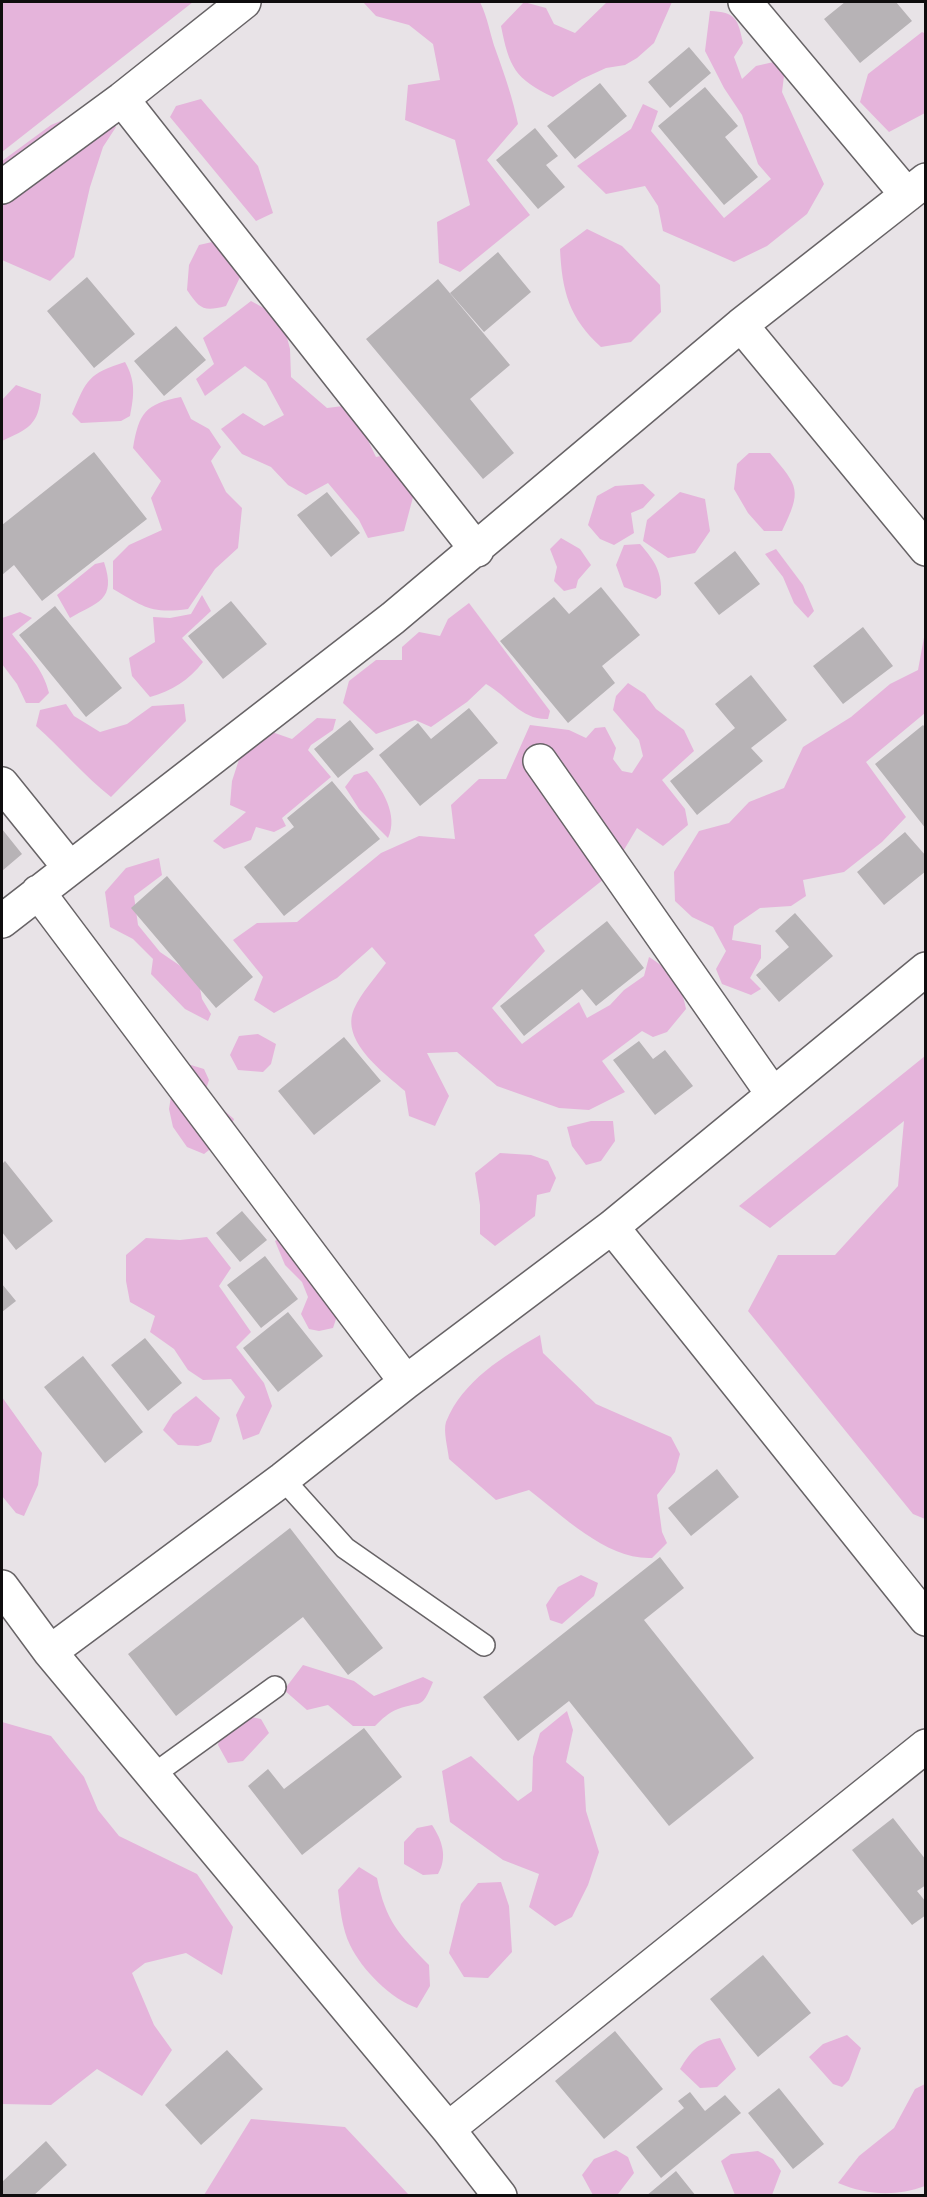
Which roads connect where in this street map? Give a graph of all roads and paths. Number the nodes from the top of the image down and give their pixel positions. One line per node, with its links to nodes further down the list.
1 (244, 2): 3 (street)
2 (745, 2): 5 (street)
3 (122, 99): 4 (street); 8 (street)
4 (2, 187)
5 (916, 187): 6 (street)
6 (741, 325): 7 (street); 8 (street)
7 (926, 549)
8 (477, 550): 11 (street)
9 (540, 761): 15 (street)
10 (2, 784): 11 (street)
11 (69, 867): 12 (street)
12 (38, 892): 13 (street); 17 (street)
13 (2, 921)
14 (926, 969): 15 (street)
15 (772, 1093): 16 (street)
16 (612, 1227): 17 (street); 20 (street)
17 (405, 1382): 18 (street)
18 (283, 1479): 21 (lane); 22 (street)
19 (6, 1604): 22 (street)
20 (926, 1619)
21 (484, 1645)
22 (50, 1652): 25 (street)
23 (275, 1687): 25 (lane)
24 (926, 1746): 26 (street)
25 (153, 1775): 26 (street)
26 (448, 2129): 27 (street)
27 (500, 2196)

